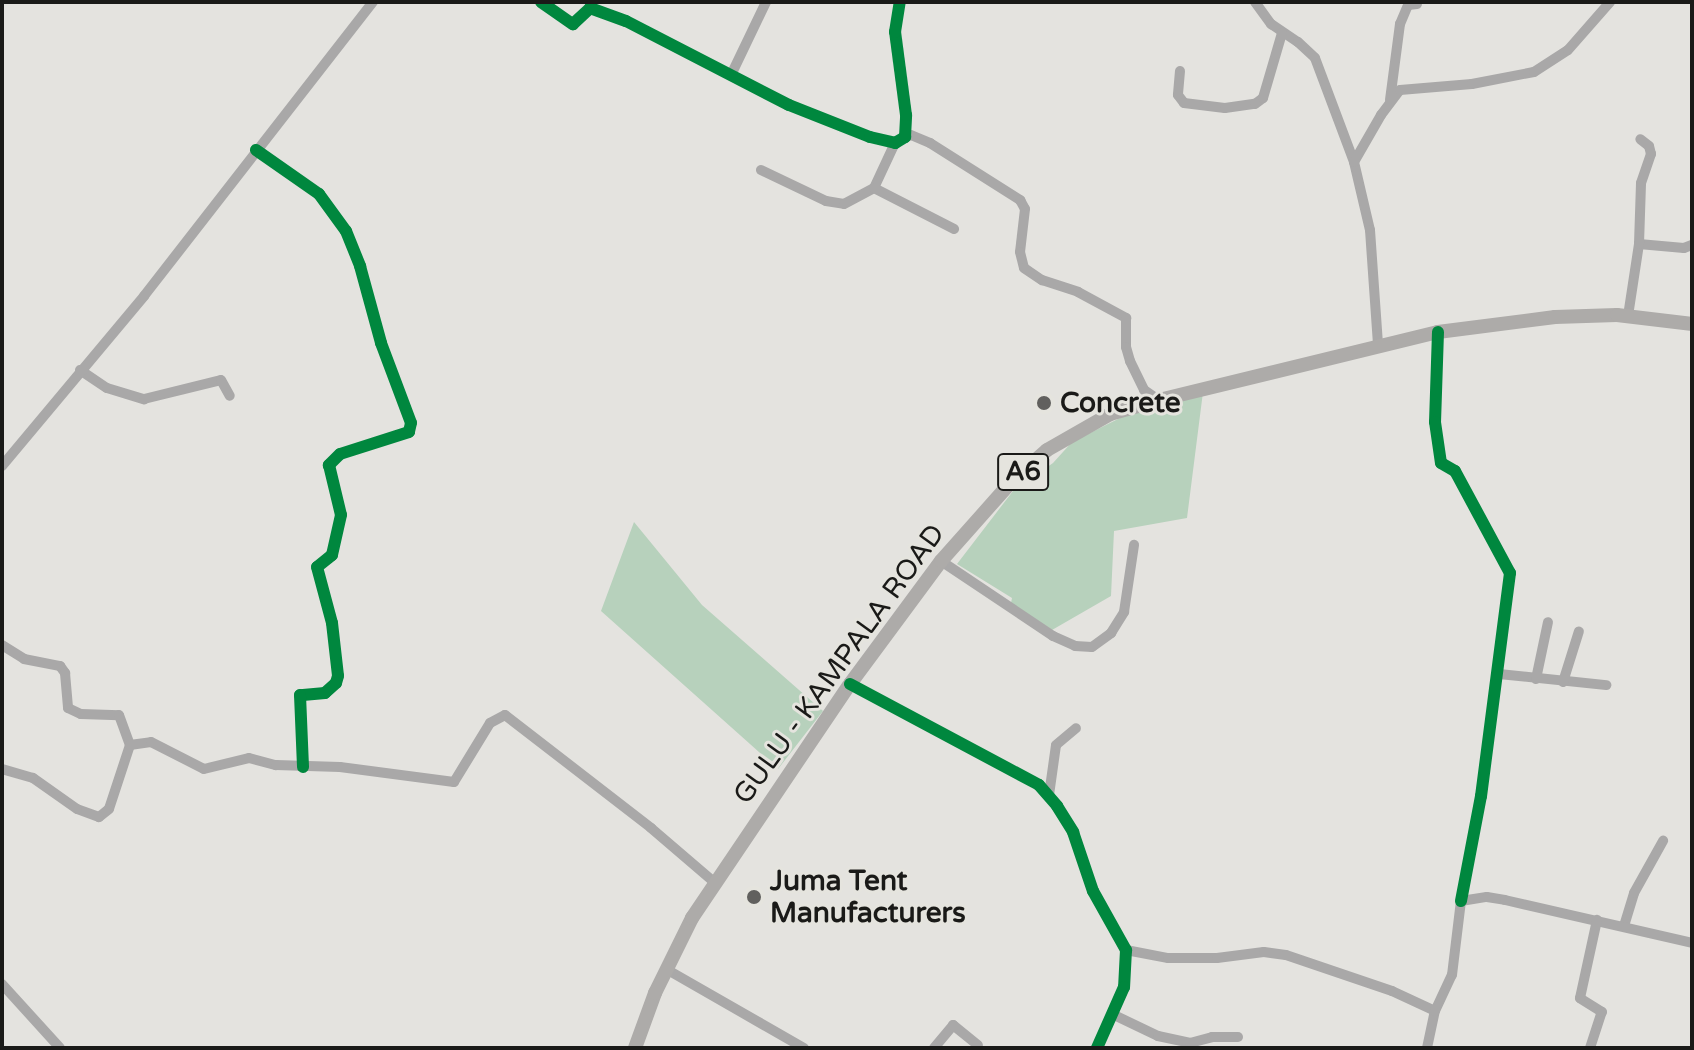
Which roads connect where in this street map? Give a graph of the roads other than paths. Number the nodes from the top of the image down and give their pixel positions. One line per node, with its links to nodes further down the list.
1 (541, 2): 10 (street)
2 (766, 2): 10 (street)
3 (900, 2): 12 (street)
4 (1255, 2): 8 (street)
5 (1610, 2): 11 (street)
6 (369, 3): 15 (street)
7 (1417, 4): 11 (street)
8 (1282, 33): 9 (street); 16 (street)
9 (1180, 71)
10 (732, 73): 14 (street)
11 (1390, 102): 16 (street)
12 (905, 137): 14 (street); 28 (street)
13 (1640, 139): 20 (street)
14 (895, 143): 18 (street)
15 (256, 150): 26 (street); 42 (street)
16 (1354, 162): 25 (street)
17 (761, 170): 18 (street)
18 (874, 188): 19 (street)
19 (954, 229)
20 (1639, 244): 21 (street); 22 (street)
21 (1692, 245)
22 (1628, 316): 23 (main road, GULU - KAMPALA ROAD / A6); 24 (main road, GULU - KAMPALA ROAD / A6)
23 (1692, 324)
24 (1438, 332): 25 (main road, GULU - KAMPALA ROAD / A6); 35 (street)
25 (1378, 344): 28 (main road, GULU - KAMPALA ROAD / A6)
26 (80, 370): 27 (street); 29 (street)
27 (230, 396)
28 (1159, 400): 31 (main road, GULU - KAMPALA ROAD / A6)
29 (2, 466)
30 (1134, 545): 31 (street)
31 (941, 561): 38 (main road, GULU - KAMPALA ROAD / A6)
32 (1548, 622): 36 (street)
33 (1579, 631): 37 (street)
34 (2, 645): 41 (street)
35 (1499, 674): 36 (street); 47 (street)
36 (1536, 679): 37 (street)
37 (1563, 682): 39 (street)
38 (850, 684): 44 (street); 46 (main road, GULU - KAMPALA ROAD / A6)
39 (1606, 685)
40 (1076, 728): 44 (street)
41 (130, 745): 42 (street); 43 (street)
42 (303, 767): 46 (street)
43 (2, 769)
44 (1049, 795): 51 (street)
45 (1663, 841): 49 (street)
46 (714, 882): 52 (main road, GULU - KAMPALA ROAD / A6)
47 (1461, 901): 48 (street); 54 (street)
48 (1597, 920): 49 (street); 65 (street)
49 (1624, 926): 50 (street)
50 (1692, 943)
51 (1126, 950): 54 (street); 55 (street)
52 (666, 969): 60 (main road, GULU - KAMPALA ROAD / A6); 61 (street)
53 (2, 984): 59 (street)
54 (1435, 1011): 64 (street)
55 (1112, 1014): 58 (street); 63 (street)
56 (1238, 1037): 58 (street)
57 (978, 1045): 62 (street)
58 (1180, 1045)
59 (60, 1048)
60 (635, 1048)
61 (804, 1048)
62 (934, 1048)
63 (1097, 1048)
64 (1427, 1048)
65 (1590, 1048)

